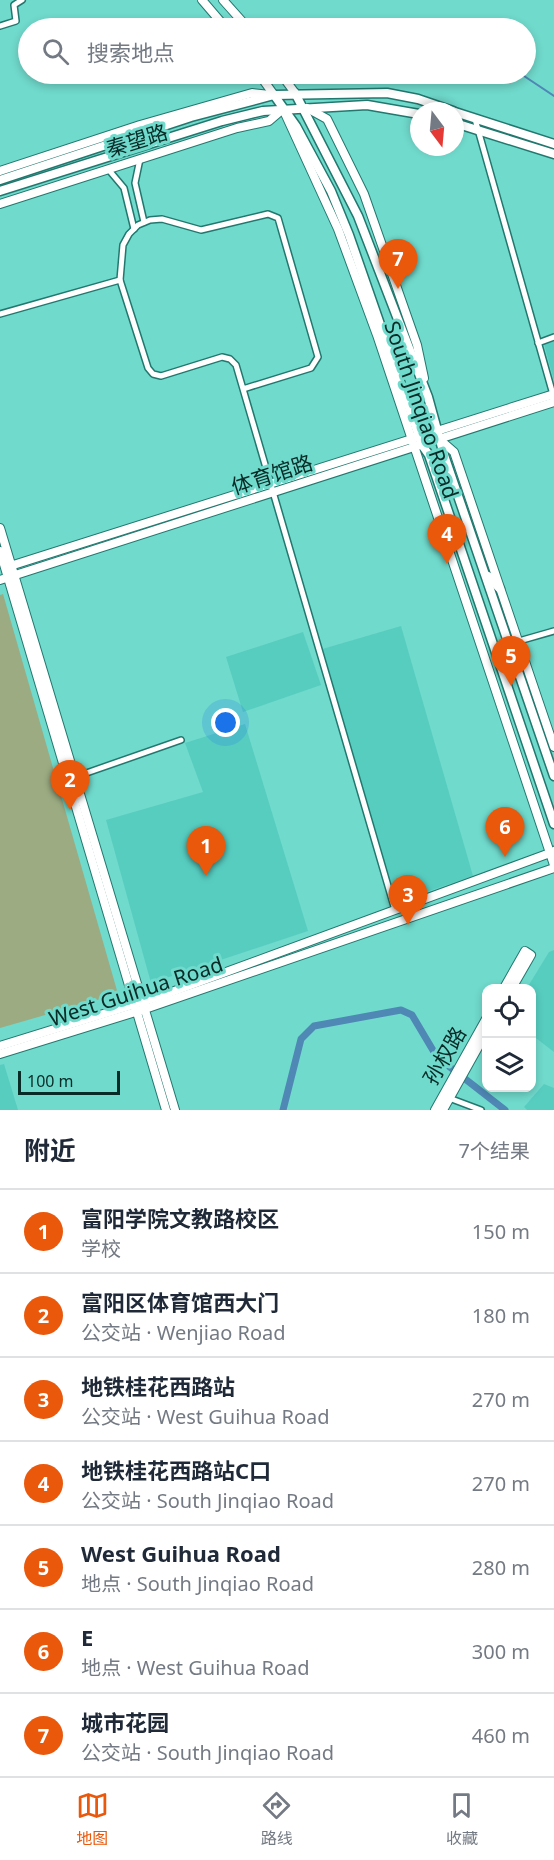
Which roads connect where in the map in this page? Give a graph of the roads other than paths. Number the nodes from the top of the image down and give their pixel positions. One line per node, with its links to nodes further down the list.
1 (22, 0): 6 (street)
2 (202, 0): 4 (main road)
3 (223, 0): 5 (main road)
4 (217, 18)
5 (239, 18)
6 (0, 26)
7 (265, 84): 10 (main road)
8 (289, 84): 9 (main road)
9 (296, 93): 10 (main road, 秦望路); 11 (main road, 秦望路); 12 (main road, South Jinqiao Road)
10 (274, 96): 13 (main road, South Jinqiao Road); 23 (main road, 秦望路); 24 (main road, 秦望路)
11 (427, 102)
12 (304, 107): 13 (main road, 秦望路); 14 (main road, 秦望路); 34 (main road, South Jinqiao Road); 34 (main road, South Jinqiao Road)
13 (283, 109): 21 (main road, 秦望路); 25 (main road, 秦望路); 37 (main road, South Jinqiao Road)
14 (410, 112)
15 (464, 115): 16 (main road, 秦望路)
16 (475, 119): 18 (street); 19 (main road, 秦望路)
17 (464, 126): 18 (main road)
18 (478, 130): 20 (main road); 32 (street)
19 (554, 144)
20 (554, 154)
21 (140, 159): 22 (main road, 秦望路); 27 (street)
22 (108, 169): 26 (main road, 秦望路); 28 (street)
23 (0, 171)
24 (0, 180)
25 (0, 191)
26 (0, 204)
27 (144, 222): 28 (street); 33 (street)
28 (134, 229): 29 (street)
29 (120, 280): 30 (street); 33 (street)
30 (0, 314)
31 (554, 337): 32 (street)
32 (538, 343): 35 (street)
33 (243, 389): 38 (street)
34 (428, 397): 36 (main road, South Jinqiao Road)
35 (554, 397): 36 (main road, 体育馆路)
36 (438, 435): 37 (main road, 体育馆路); 43 (main road, South Jinqiao Road); 45 (main road, South Jinqiao Road)
37 (417, 442): 38 (main road, 体育馆路); 39 (main road, 体育馆路); 46 (main road, South Jinqiao Road); 48 (main road, South Jinqiao Road)
38 (270, 485): 39 (street); 42 (main road, 体育馆路)
39 (273, 494): 44 (main road, 体育馆路); 57 (street)
40 (0, 528): 42 (main road)
41 (0, 551): 42 (main road)
42 (6, 568): 44 (main road)
43 (485, 574): 45 (main road); 52 (main road, South Jinqiao Road)
44 (7, 577): 53 (main road); 61 (main road)
45 (500, 589): 49 (main road, South Jinqiao Road)
46 (483, 616): 48 (main road); 54 (main road, South Jinqiao Road)
47 (554, 631): 49 (street)
48 (478, 636): 55 (main road, South Jinqiao Road)
49 (519, 641): 51 (main road, South Jinqiao Road)
50 (181, 740): 53 (street)
51 (554, 747)
52 (554, 776)
53 (75, 777): 60 (main road)
54 (554, 824)
55 (552, 852): 56 (main road, South Jinqiao Road); 57 (main road, West Guihua Road)
56 (554, 867): 60 (main road, West Guihua Road)
57 (395, 910): 60 (main road, West Guihua Road)
58 (506, 984): 59 (main road)
59 (514, 984)
60 (144, 1006): 61 (main road, West Guihua Road); 70 (main road)
61 (136, 1009): 64 (main road, West Guihua Road); 65 (main road, West Guihua Road); 69 (main road)
62 (482, 1028): 66 (main road, 孙权路)
63 (483, 1038): 66 (main road, 孙权路)
64 (0, 1046)
65 (0, 1054)
66 (463, 1068): 67 (main road, 孙权路)
67 (451, 1089): 68 (main road, 孙权路); 71 (main road, 孙权路)
68 (449, 1098): 72 (main road, 孙权路); 73 (street)
69 (166, 1110)
70 (175, 1110)
71 (435, 1110)
72 (443, 1110)
73 (481, 1110)

